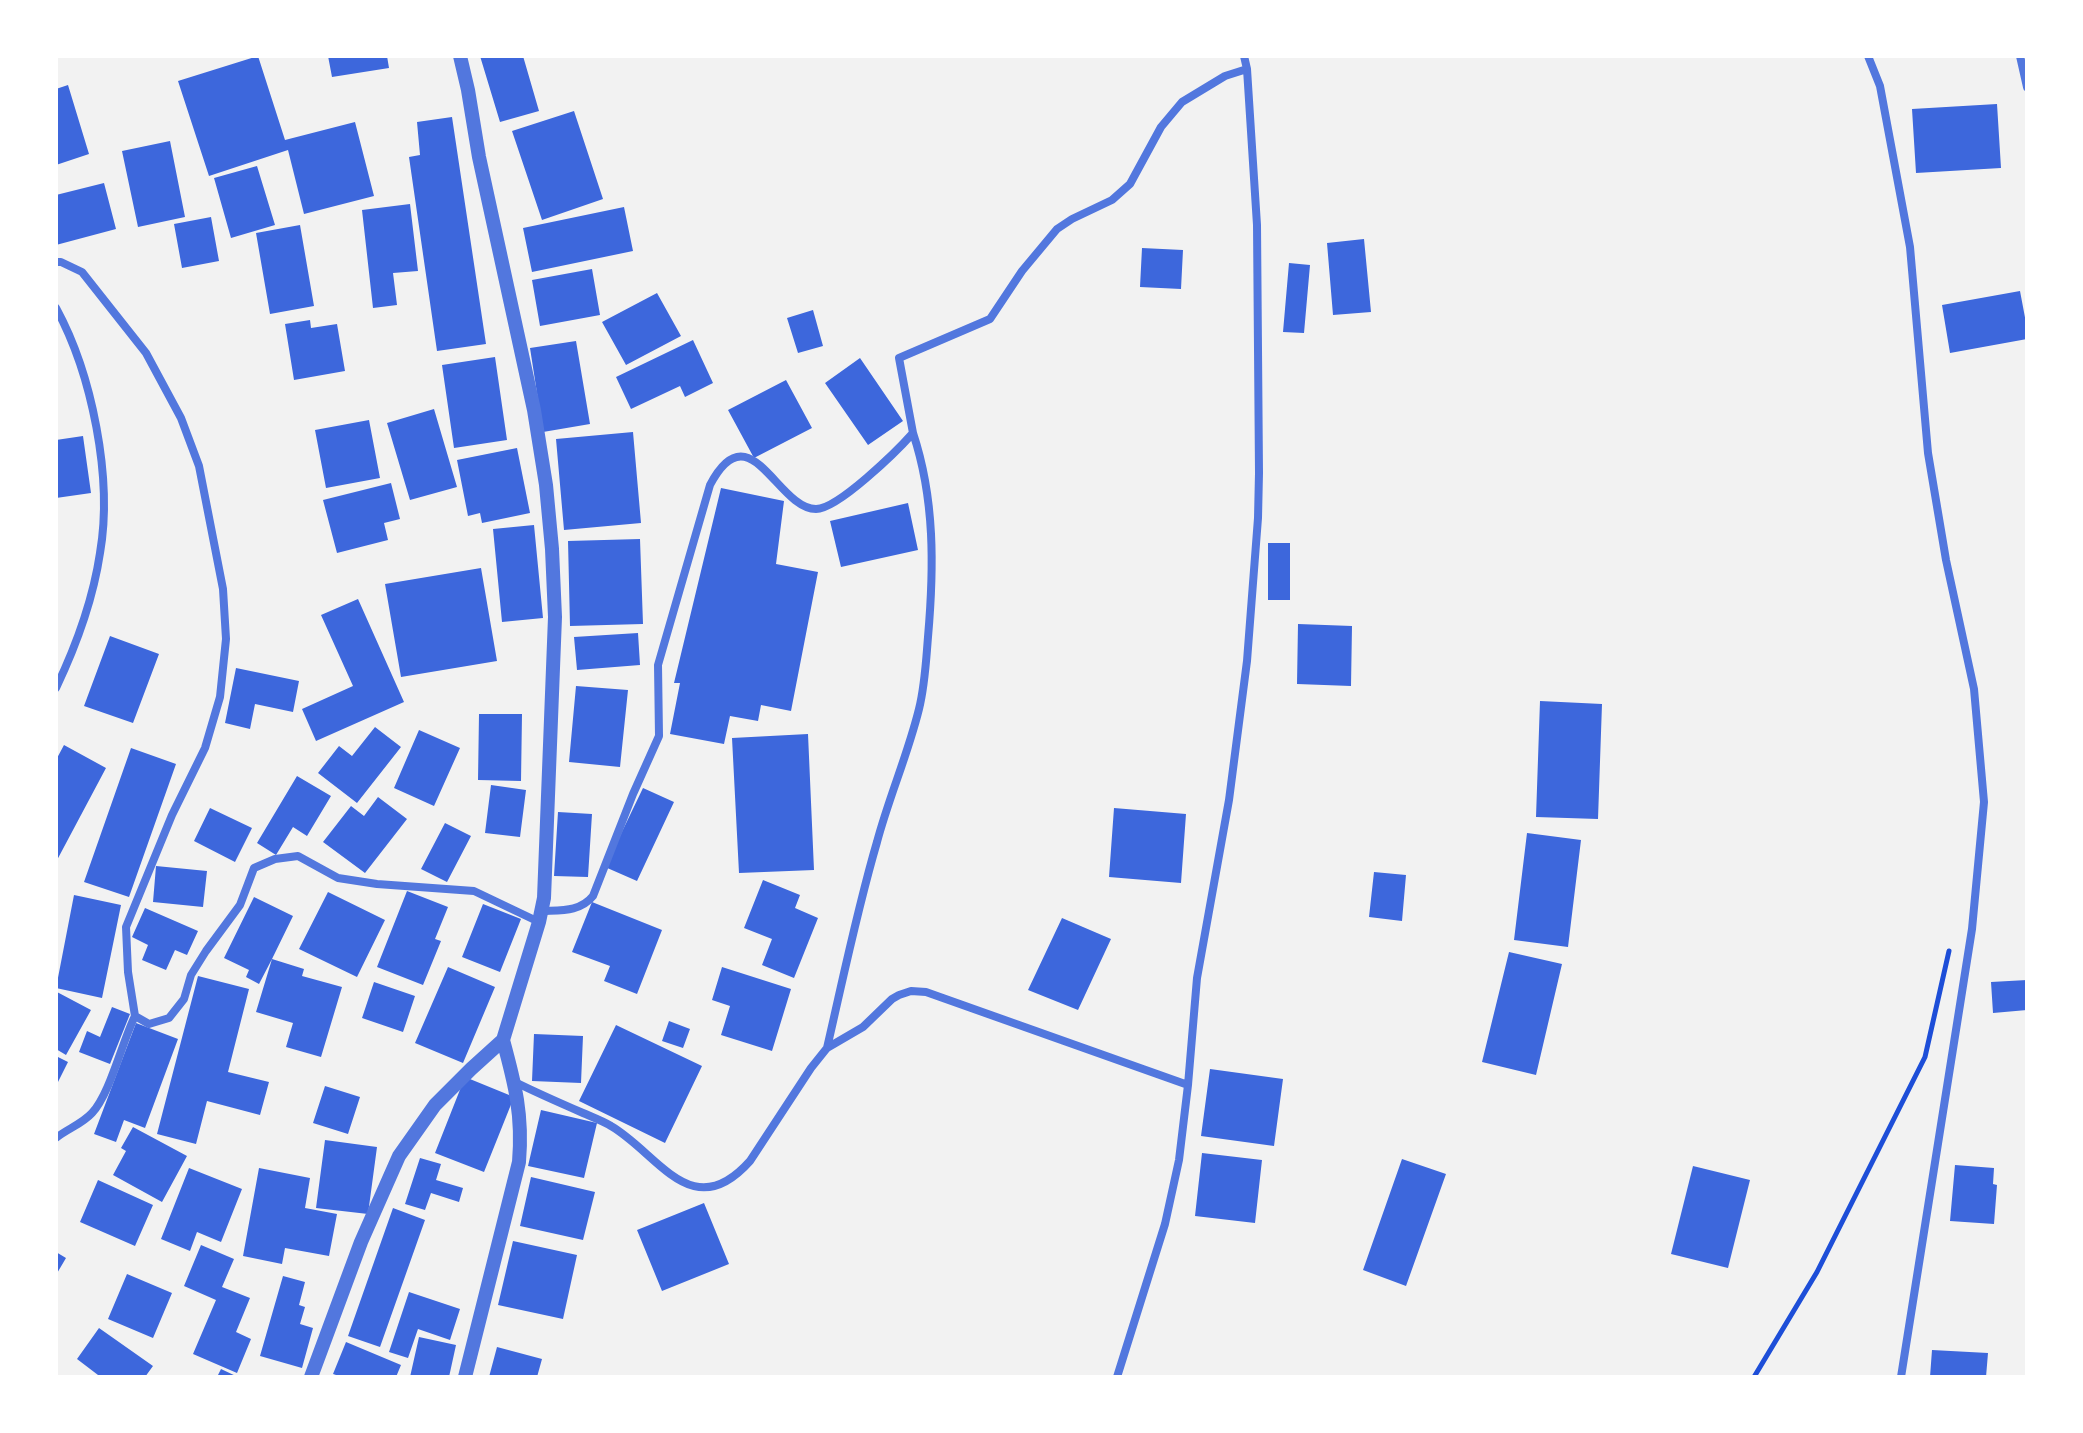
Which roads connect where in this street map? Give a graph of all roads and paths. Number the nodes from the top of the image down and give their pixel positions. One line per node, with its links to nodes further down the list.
1 (460, 56): 11 (street)
2 (1244, 56): 5 (street)
3 (1868, 56): 23 (street)
4 (2020, 56): 6 (street)
5 (1247, 69): 9 (street); 17 (street)
6 (2027, 87)
7 (56, 262): 13 (street)
8 (56, 308): 10 (street)
9 (913, 433): 11 (street); 15 (street)
10 (56, 688)
11 (541, 917): 13 (street); 14 (street)
12 (1952, 938): 22 (path)
13 (135, 1016): 18 (street)
14 (503, 1040): 16 (street); 19 (street)
15 (827, 1048): 16 (street); 17 (street)
16 (515, 1082): 20 (street)
17 (1188, 1085): 21 (street)
18 (56, 1138)
19 (311, 1377)
20 (465, 1377)
21 (1117, 1377)
22 (1754, 1377)
23 (1901, 1377)

